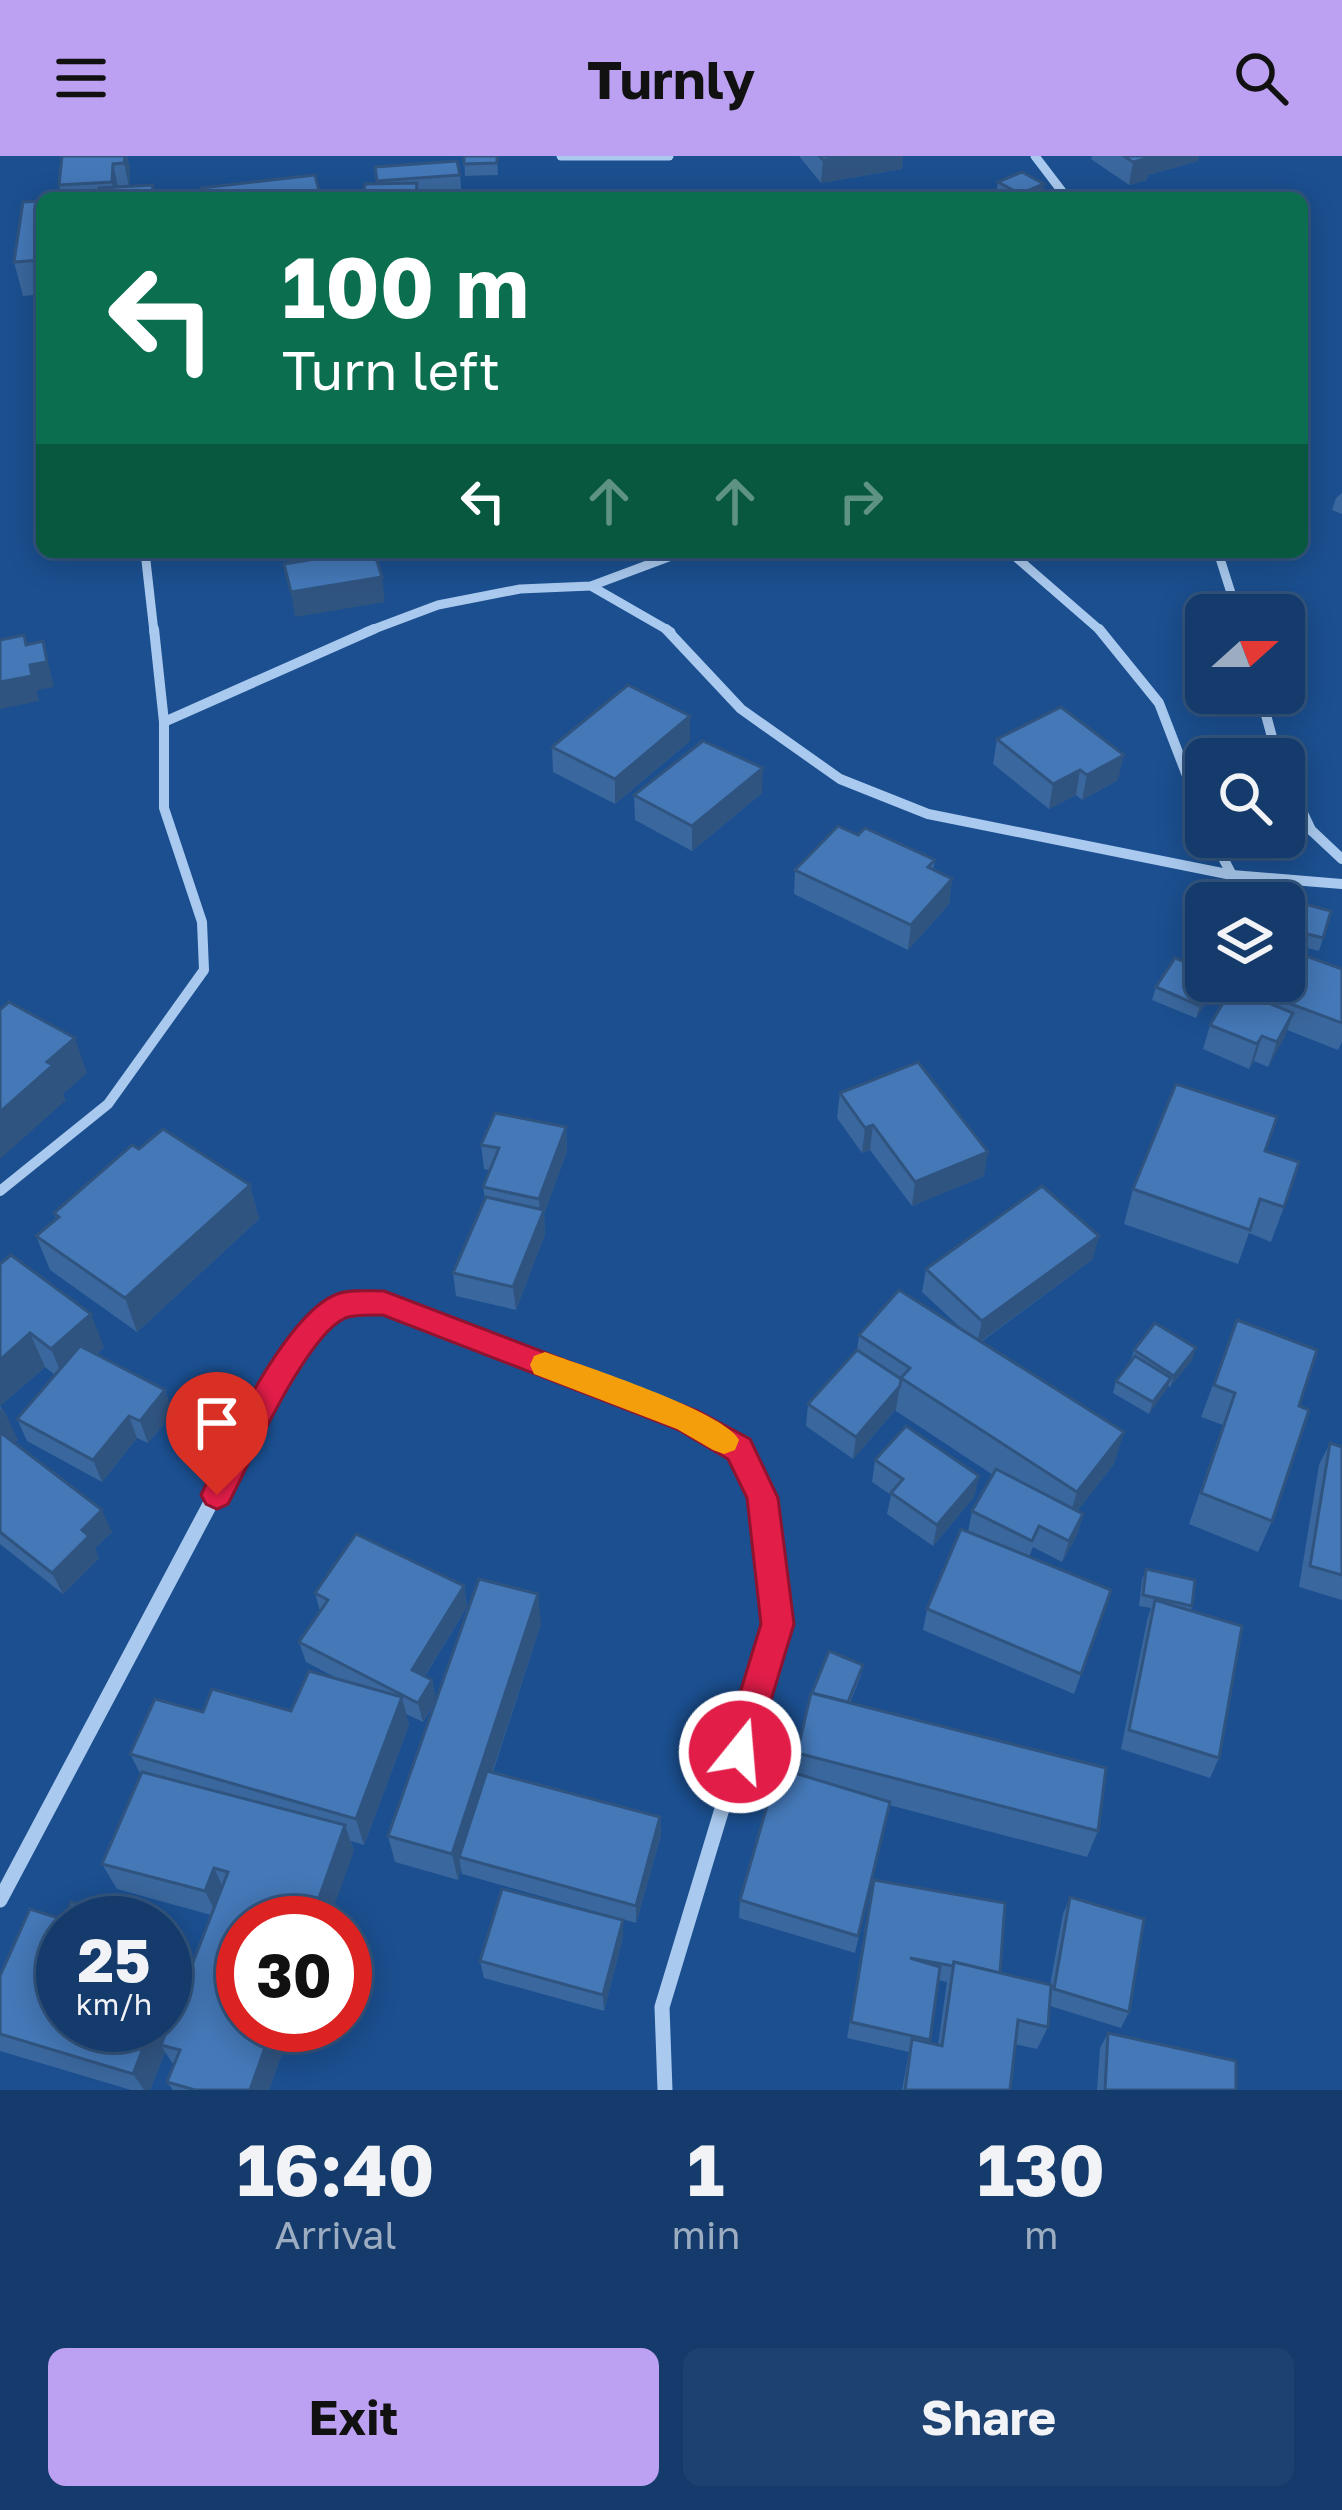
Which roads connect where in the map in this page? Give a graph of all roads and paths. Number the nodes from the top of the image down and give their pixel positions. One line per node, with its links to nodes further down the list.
1 (561, 156): 2 (street)
2 (669, 156)
3 (1035, 156): 4 (street)
4 (1062, 192)
5 (146, 558): 11 (street)
6 (666, 558): 9 (street)
7 (1020, 558): 12 (street)
8 (1220, 558): 10 (street)
9 (590, 586): 11 (street); 16 (street)
10 (1231, 594)
11 (164, 722): 18 (street)
12 (1185, 777)
13 (1305, 817): 15 (street)
14 (1223, 858): 16 (street)
15 (1342, 859)
16 (1232, 874): 17 (street)
17 (1342, 884)
18 (0, 1191)
19 (0, 1900): 20 (street)
20 (665, 2090)

